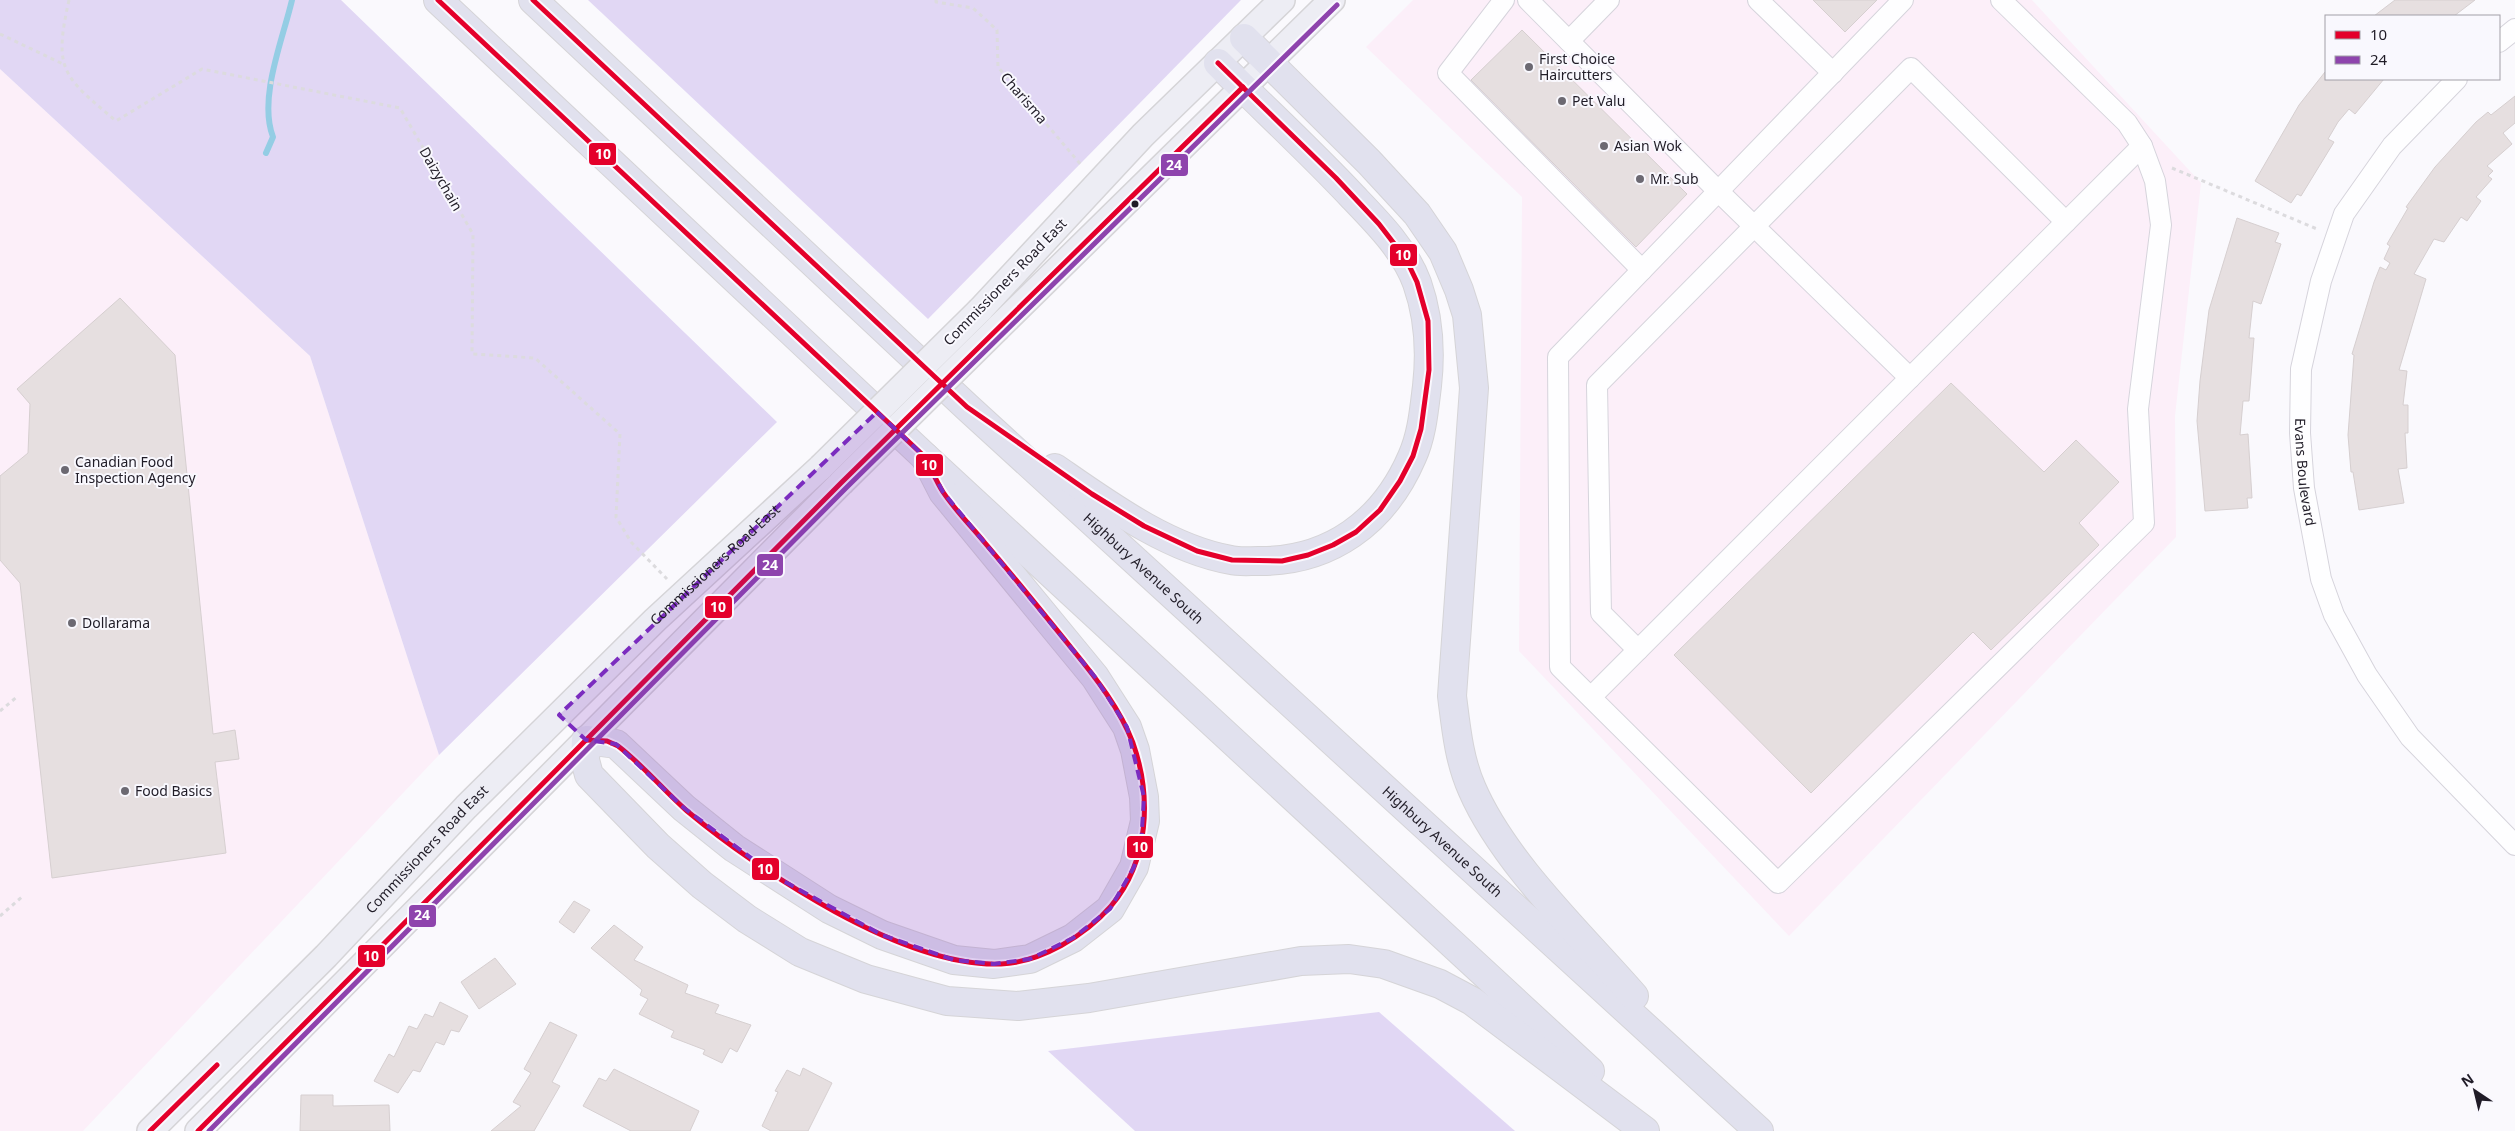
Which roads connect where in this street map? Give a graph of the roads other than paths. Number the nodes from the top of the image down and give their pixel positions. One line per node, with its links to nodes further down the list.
1 (438, 0): 27 (highway)
2 (533, 0): 26 (highway, Highbury Avenue South)
3 (1282, 0): 12 (main road, Commissioners Road East)
4 (1332, 0): 15 (main road, Commissioners Road East)
5 (1504, 0): 24 (street)
6 (1528, 0): 13 (street)
7 (1609, 0): 13 (street)
8 (1758, 0): 17 (street)
9 (1903, 0): 17 (street)
10 (2001, 0): 20 (street)
11 (2515, 30): 14 (street)
12 (1244, 38): 15 (highway); 16 (main road, Commissioners Road East)
13 (1569, 41): 21 (street)
14 (2500, 41)
15 (1269, 62): 19 (main road, Commissioners Road East); 33 (highway)
16 (1218, 63): 19 (highway); 30 (main road, Commissioners Road East, bridge)
17 (1833, 73): 21 (street)
18 (2456, 80): 32 (street, Evans Boulevard)
19 (1243, 88): 26 (highway); 31 (main road, Commissioners Road East, bridge)
20 (2145, 152): 22 (street); 29 (street)
21 (1718, 192): 23 (street); 24 (street)
22 (2066, 222): 23 (street); 25 (street)
23 (1754, 226): 25 (street); 28 (street)
24 (1642, 270): 29 (street)
25 (1910, 378): 28 (street)
26 (967, 407): 33 (highway, Highbury Avenue South)
27 (925, 457): 31 (highway); 37 (highway)
28 (1638, 650): 29 (street)
29 (1591, 698)
30 (559, 715): 31 (main road); 34 (main road, Commissioners Road East)
31 (586, 740): 35 (main road, Commissioners Road East); 36 (highway)
32 (2515, 845)
33 (1728, 1102): 38 (highway, Highbury Avenue South)
34 (150, 1131)
35 (198, 1131)
36 (1645, 1131)
37 (1656, 1131)
38 (1759, 1131)

